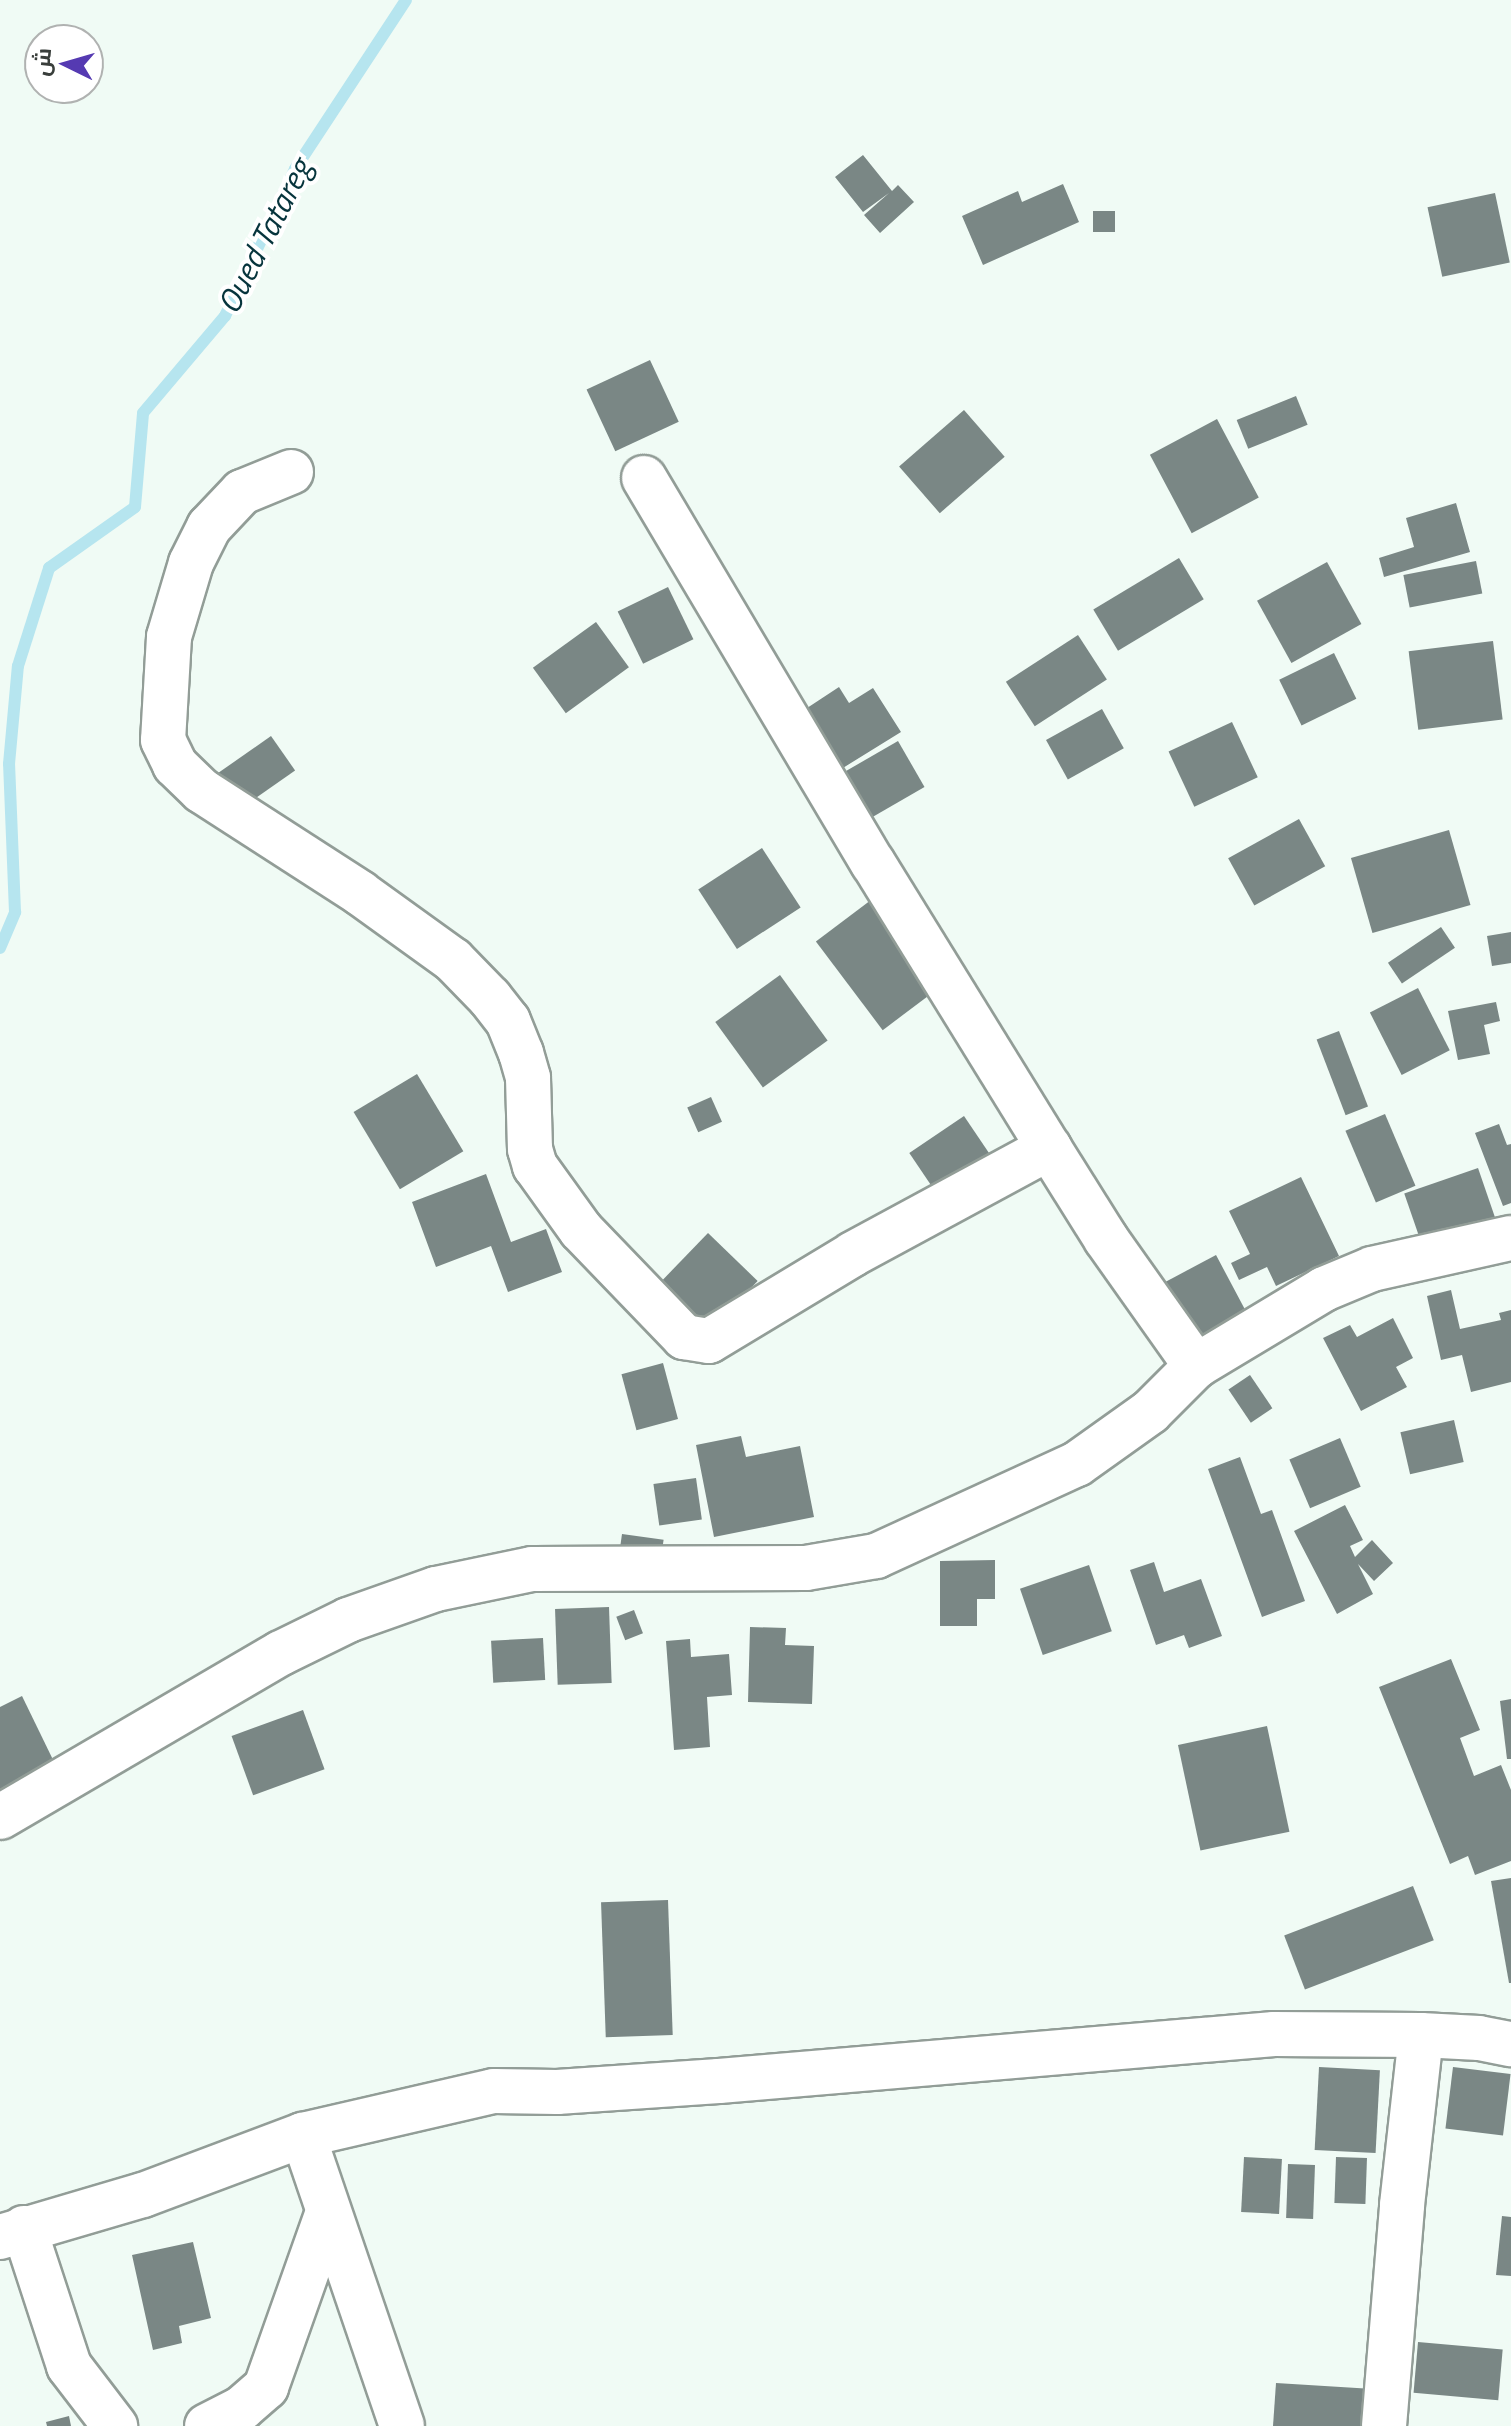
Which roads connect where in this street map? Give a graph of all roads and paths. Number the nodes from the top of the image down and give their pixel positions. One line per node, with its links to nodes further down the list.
1 (291, 472): 3 (street)
2 (644, 478): 3 (street)
3 (1049, 1148): 5 (street)
4 (1511, 1238): 5 (street)
5 (1196, 1366): 6 (street)
6 (0, 1817)
7 (1421, 2035): 8 (street); 9 (street); 15 (street)
8 (1511, 2044)
9 (303, 2135): 10 (street); 11 (street)
10 (328, 2212): 13 (street); 14 (street)
11 (12, 2232): 12 (street)
12 (115, 2426)
13 (207, 2426)
14 (402, 2426)
15 (1384, 2426)

